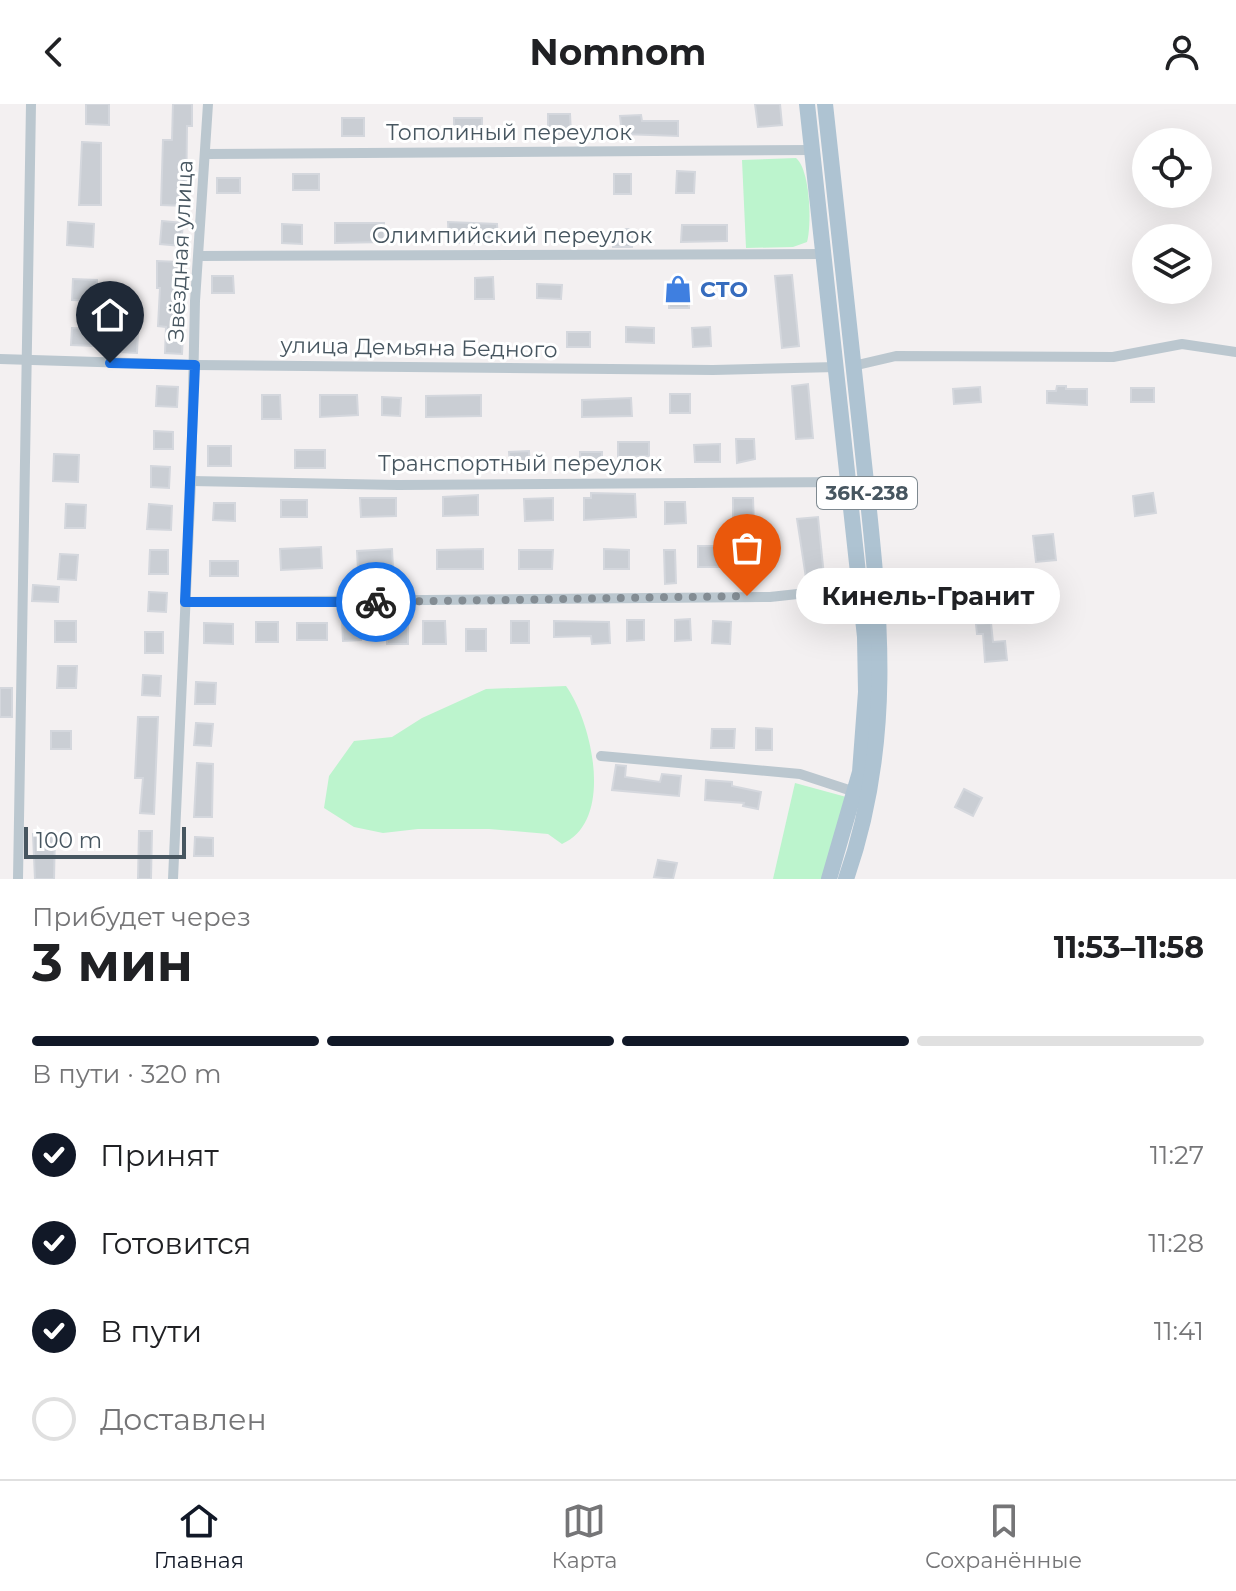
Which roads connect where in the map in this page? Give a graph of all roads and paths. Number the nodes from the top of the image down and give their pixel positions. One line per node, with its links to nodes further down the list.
1 (31, 104): 11 (street)
2 (208, 104): 6 (street, Звёздная улица)
3 (807, 104): 5 (main road)
4 (825, 104): 13 (main road, 36К-238)
5 (812, 150): 6 (street, Тополиный переулок); 7 (main road)
6 (206, 154): 8 (street, Звёздная улица)
7 (824, 254): 8 (street, Олимпийский переулок); 13 (main road)
8 (200, 256): 12 (street, Звёздная улица)
9 (1236, 352): 13 (street, улица Демьяна Бедного)
10 (0, 359): 11 (street, улица Демьяна Бедного)
11 (26, 360): 12 (street, улица Демьяна Бедного); 20 (street)
12 (195, 365): 13 (street, улица Демьяна Бедного); 14 (street, Звёздная улица)
13 (845, 366): 15 (main road); 23 (main road, 36К-238)
14 (191, 481): 15 (street, Транспортный переулок); 17 (street, Звёздная улица)
15 (850, 482): 16 (main road)
16 (862, 587): 17 (street); 19 (main road)
17 (185, 602): 21 (street, Звёздная улица)
18 (601, 756): 19 (street)
19 (855, 792): 22 (main road)
20 (18, 879)
21 (173, 879)
22 (829, 879)
23 (846, 879)

